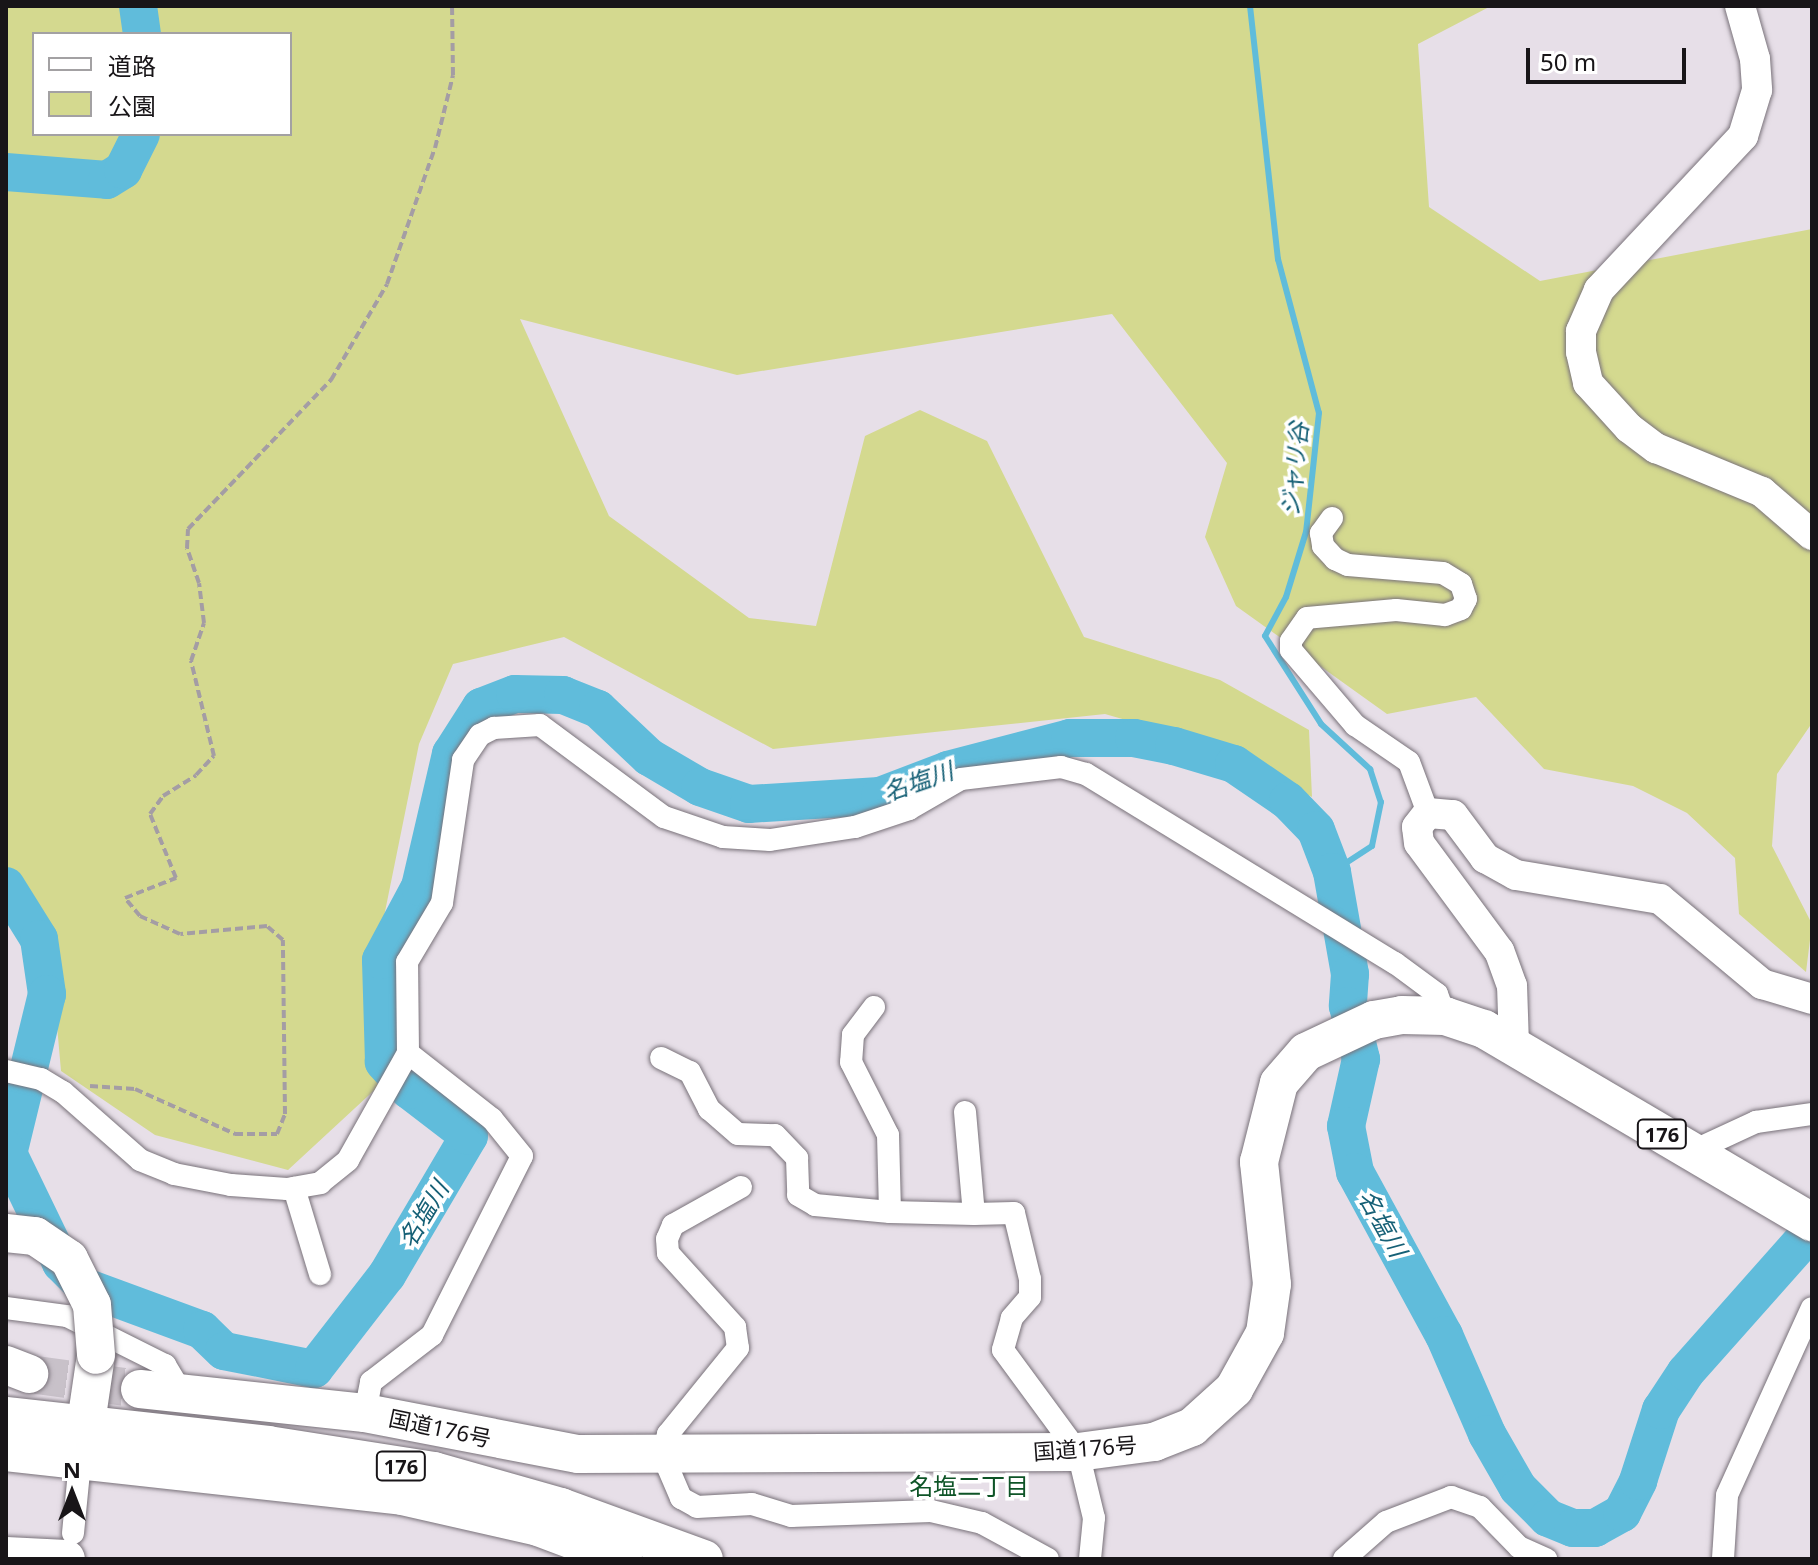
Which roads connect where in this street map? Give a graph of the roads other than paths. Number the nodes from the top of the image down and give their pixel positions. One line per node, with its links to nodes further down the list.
1 (1745, 7): 3 (street)
2 (1332, 518): 4 (street)
3 (1812, 535)
4 (1428, 813): 5 (street); 8 (street)
5 (1812, 999)
6 (874, 1007): 17 (street)
7 (1445, 1016): 8 (highway, 国道176号 / 176); 9 (street); 30 (highway, 国道176号 / 176)
8 (1514, 1045): 14 (highway, 国道176号 / 176)
9 (408, 1053): 16 (street); 26 (street)
10 (661, 1058): 17 (street)
11 (6, 1071): 16 (street)
12 (965, 1112): 18 (street)
13 (1812, 1114): 14 (street)
14 (1691, 1152): 19 (highway, 国道176号 / 176)
15 (741, 1187): 31 (street)
16 (294, 1188): 21 (street)
17 (890, 1212): 18 (street)
18 (974, 1214): 30 (street)
19 (1812, 1222)
20 (6, 1233): 28 (highway, bridge)
21 (320, 1274)
22 (6, 1308): 25 (street)
23 (1812, 1308): 40 (street)
24 (140, 1389): 25 (highway, 国道176号 / 176)
25 (181, 1392): 26 (highway, 国道176号 / 176)
26 (365, 1413): 31 (highway, 国道176号 / 176)
27 (6, 1416): 28 (highway, 国道176号 / 176)
28 (83, 1443): 29 (highway, 国道176号 / 176); 32 (street); 34 (highway, 国道176号 / 176); 35 (highway, 国道176号 / 176)
29 (6, 1452)
30 (1078, 1452): 31 (highway, 国道176号 / 176); 37 (street)
31 (663, 1456): 36 (street)
32 (70, 1546): 33 (highway)
33 (6, 1556)
34 (623, 1559)
35 (704, 1559)
36 (1048, 1559)
37 (1090, 1559)
38 (1344, 1559): 39 (street)
39 (1546, 1559)
40 (1723, 1559)

